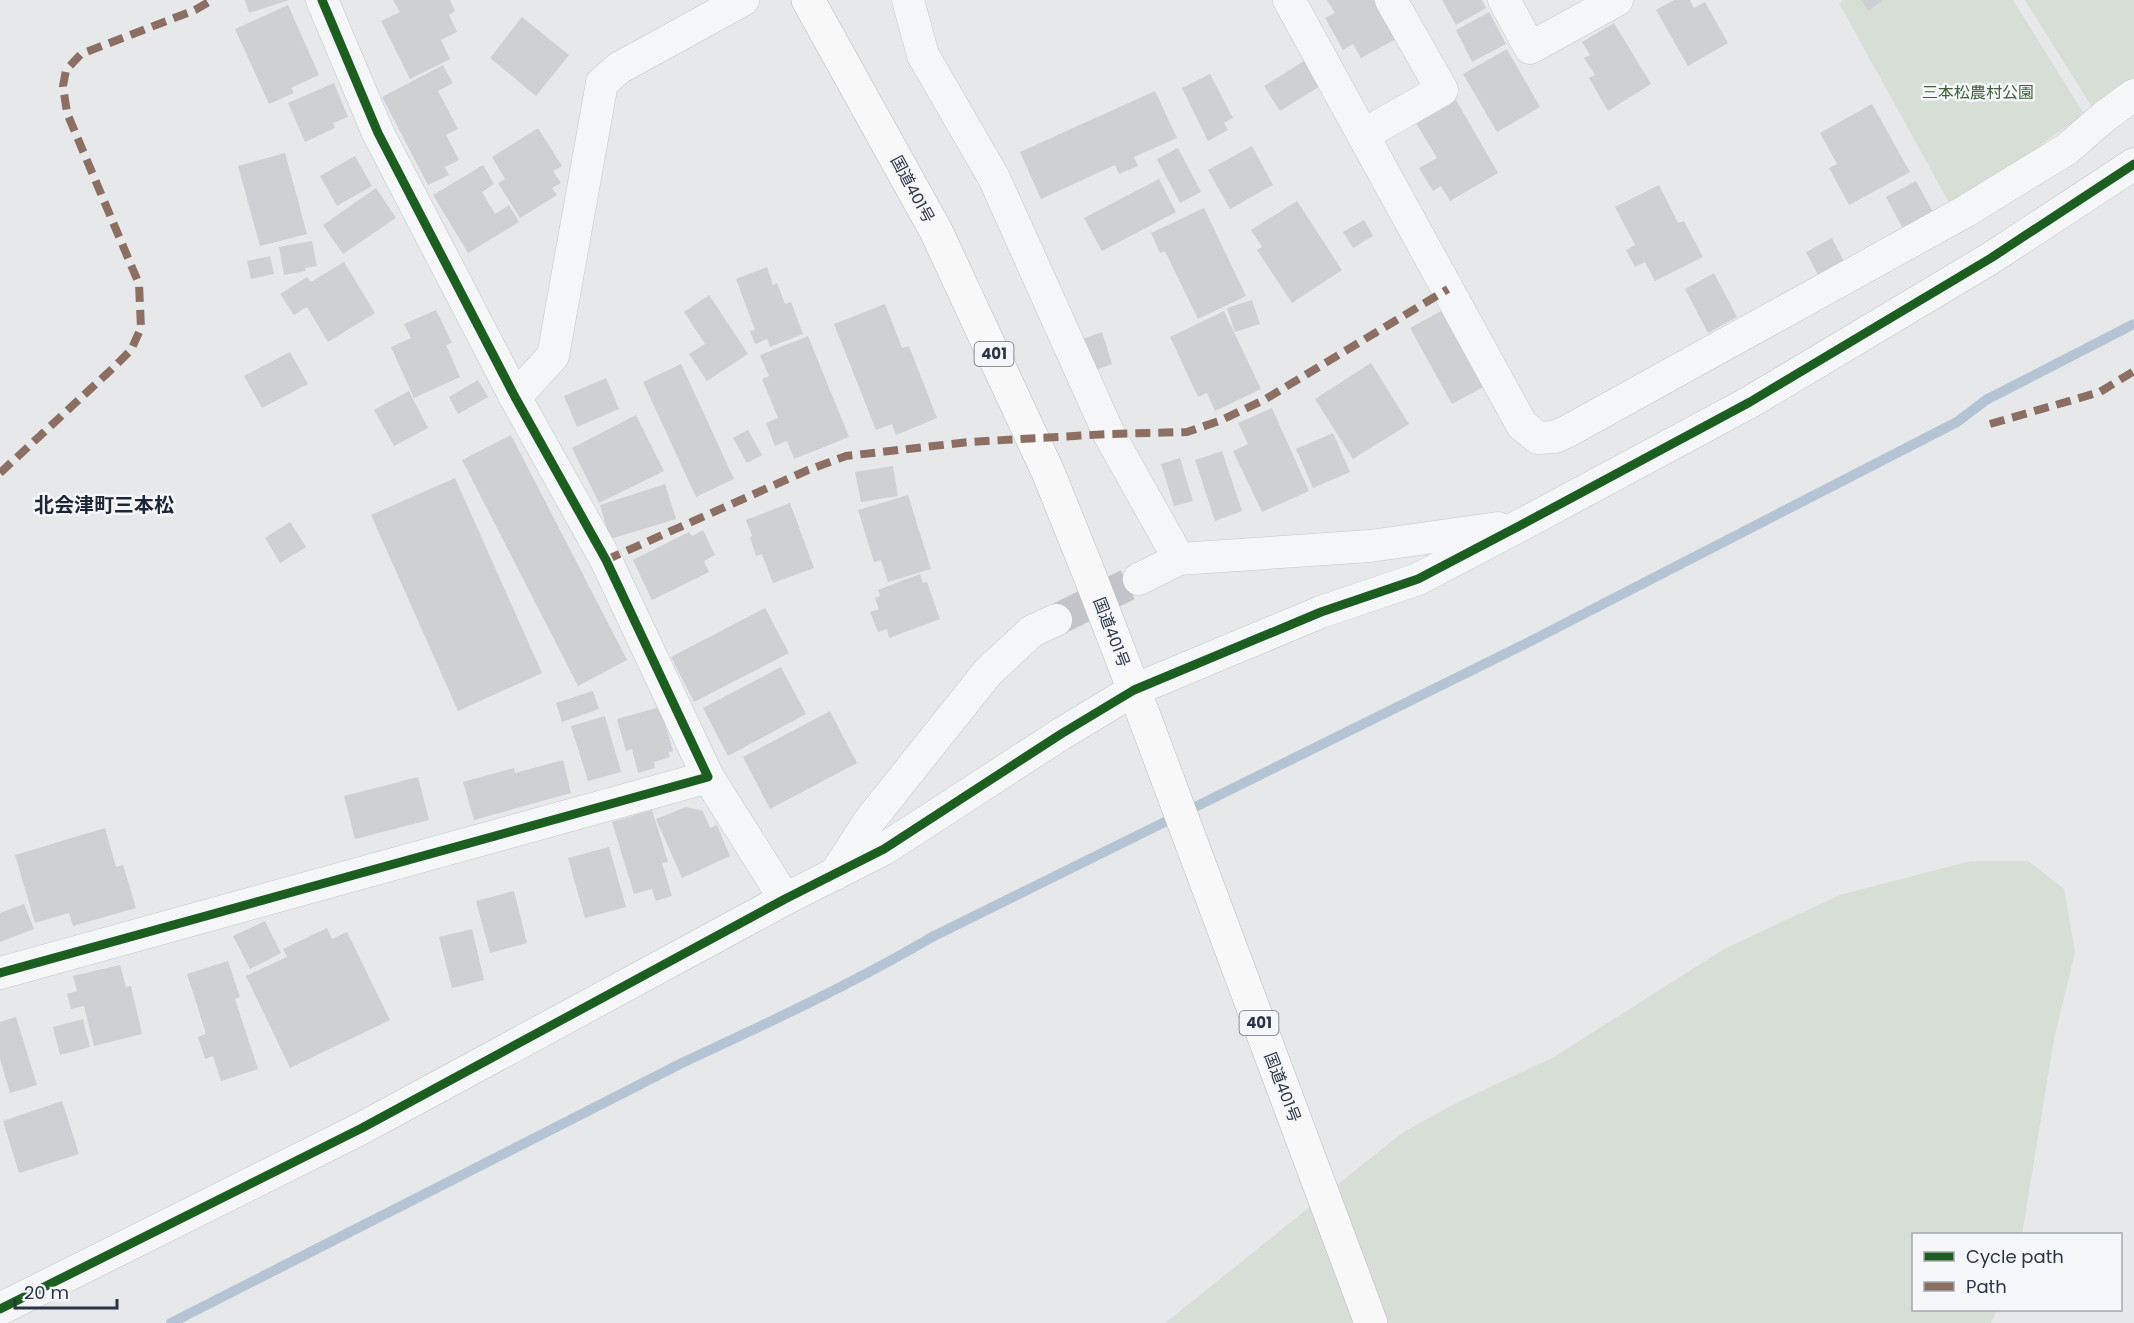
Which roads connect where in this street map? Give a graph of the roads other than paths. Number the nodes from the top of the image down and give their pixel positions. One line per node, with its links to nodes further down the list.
1 (322, 0): 12 (street)
2 (743, 0): 12 (street)
3 (808, 0): 17 (highway, 国道401号 / 401)
4 (908, 0): 14 (street)
5 (1290, 0): 10 (street)
6 (1391, 0): 10 (street)
7 (1504, 0): 8 (street)
8 (1617, 0)
9 (2134, 95): 10 (street)
10 (1363, 135)
11 (2134, 164): 13 (street)
12 (515, 397): 18 (street)
13 (1521, 525): 14 (street); 17 (street)
14 (1179, 559): 15 (street)
15 (1139, 579)
16 (1056, 620): 19 (street)
17 (1134, 690): 19 (street); 23 (highway, 国道401号 / 401)
18 (708, 777): 20 (street); 21 (street)
19 (834, 874): 20 (street)
20 (785, 899): 22 (street)
21 (0, 973)
22 (0, 1310)
23 (1371, 1323)

